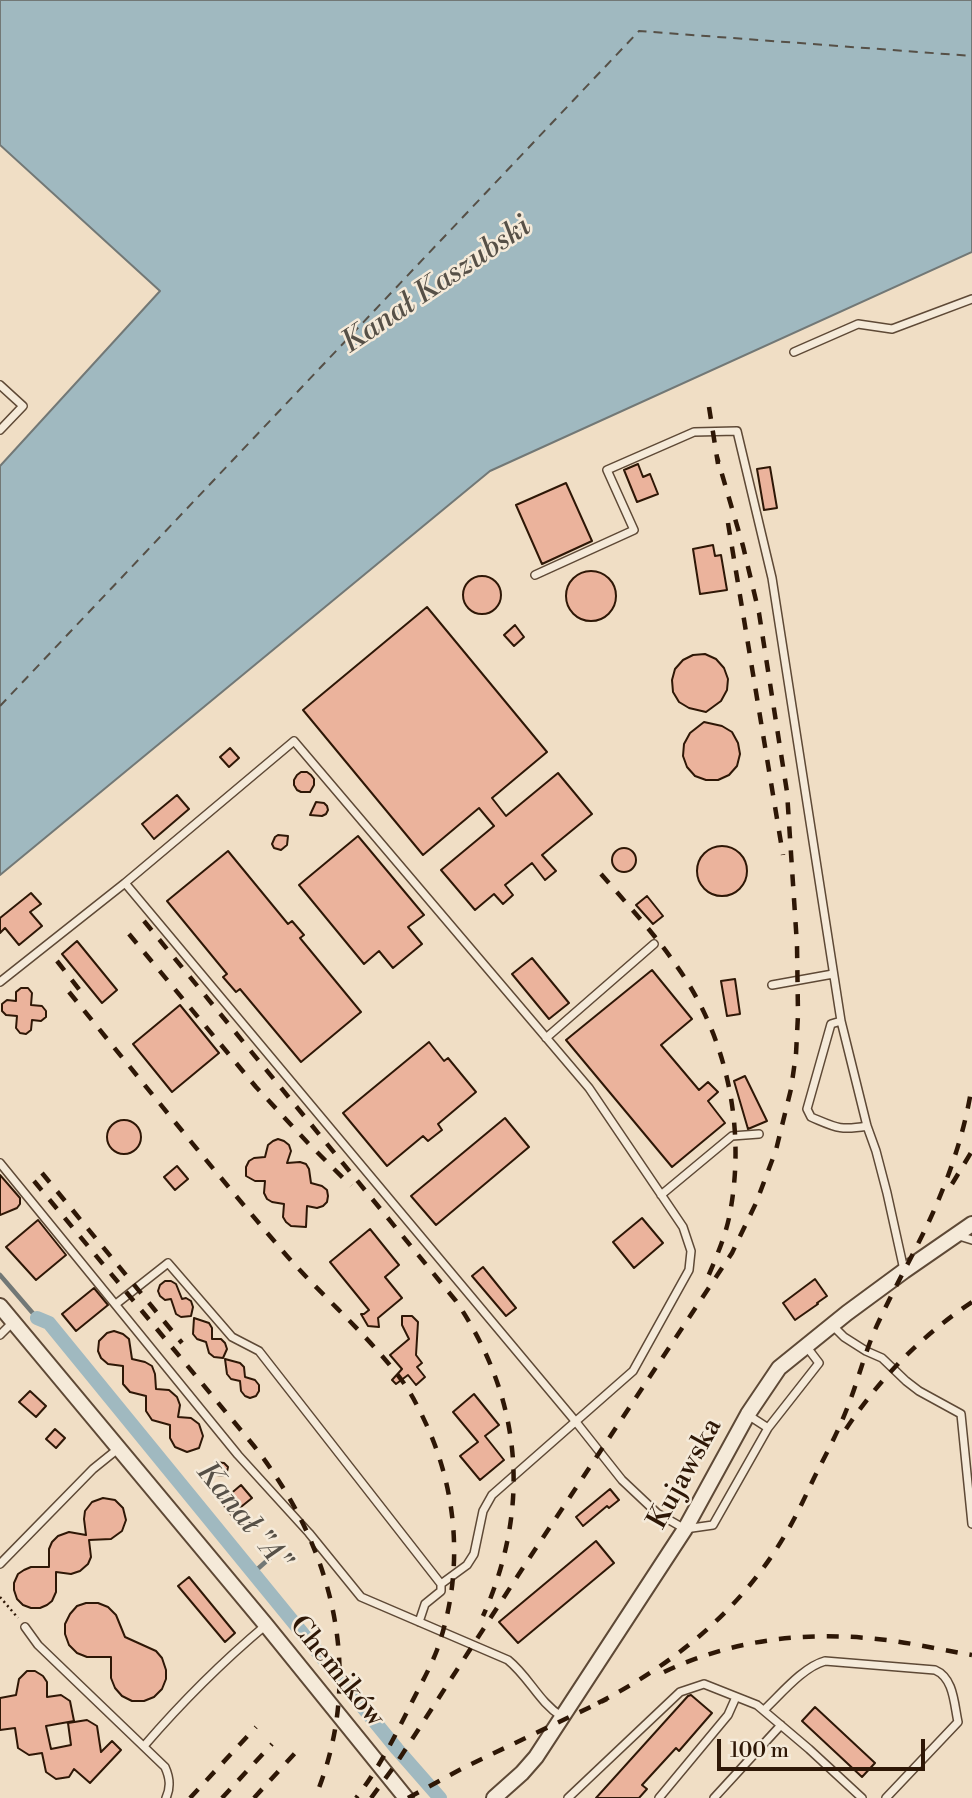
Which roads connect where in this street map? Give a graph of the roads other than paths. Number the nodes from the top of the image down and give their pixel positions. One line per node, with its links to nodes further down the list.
1 (972, 299): 2 (lane)
2 (794, 352)
3 (0, 385): 4 (lane)
4 (0, 430)
5 (535, 575): 8 (lane)
6 (125, 883): 9 (lane); 12 (lane); 28 (lane)
7 (653, 944): 12 (lane)
8 (833, 974): 10 (lane); 11 (lane)
9 (0, 982)
10 (772, 985)
11 (841, 1021): 13 (lane); 13 (lane)
12 (546, 1038): 16 (lane)
13 (867, 1126): 20 (lane)
14 (759, 1134): 16 (lane)
15 (0, 1163): 21 (lane)
16 (661, 1195): 28 (lane)
17 (972, 1224): 18 (street, Kujawska)
18 (956, 1235): 19 (lane); 20 (street, Kujawska)
19 (972, 1240)
20 (904, 1270): 24 (street, Kujawska)
21 (116, 1304): 34 (lane); 35 (lane)
22 (0, 1306): 23 (street, Chemików)
23 (13, 1322): 25 (lane); 30 (street, Chemików)
24 (831, 1325): 26 (street, Kujawska); 31 (lane)
25 (0, 1335)
26 (806, 1345): 27 (street, Kujawska); 29 (lane)
27 (748, 1414): 29 (lane); 32 (street, Kujawska)
28 (576, 1422): 32 (lane); 34 (lane)
29 (768, 1428): 32 (lane)
30 (120, 1448): 33 (lane); 36 (street, Chemików)
31 (972, 1524)
32 (685, 1529): 40 (street, Kujawska)
33 (0, 1564)
34 (441, 1584): 35 (lane)
35 (419, 1622): 40 (lane)
36 (266, 1625): 42 (lane); 45 (street, Chemików)
37 (24, 1627): 42 (lane)
38 (736, 1697): 39 (lane); 46 (lane); 47 (lane)
39 (764, 1710): 41 (lane); 50 (lane)
40 (562, 1716): 43 (street, Kujawska)
41 (780, 1725): 48 (lane); 49 (lane)
42 (144, 1746): 44 (lane)
43 (501, 1796)
44 (166, 1798)
45 (406, 1798)
46 (568, 1798)
47 (659, 1798)
48 (714, 1798)
49 (862, 1798)
50 (886, 1798)

